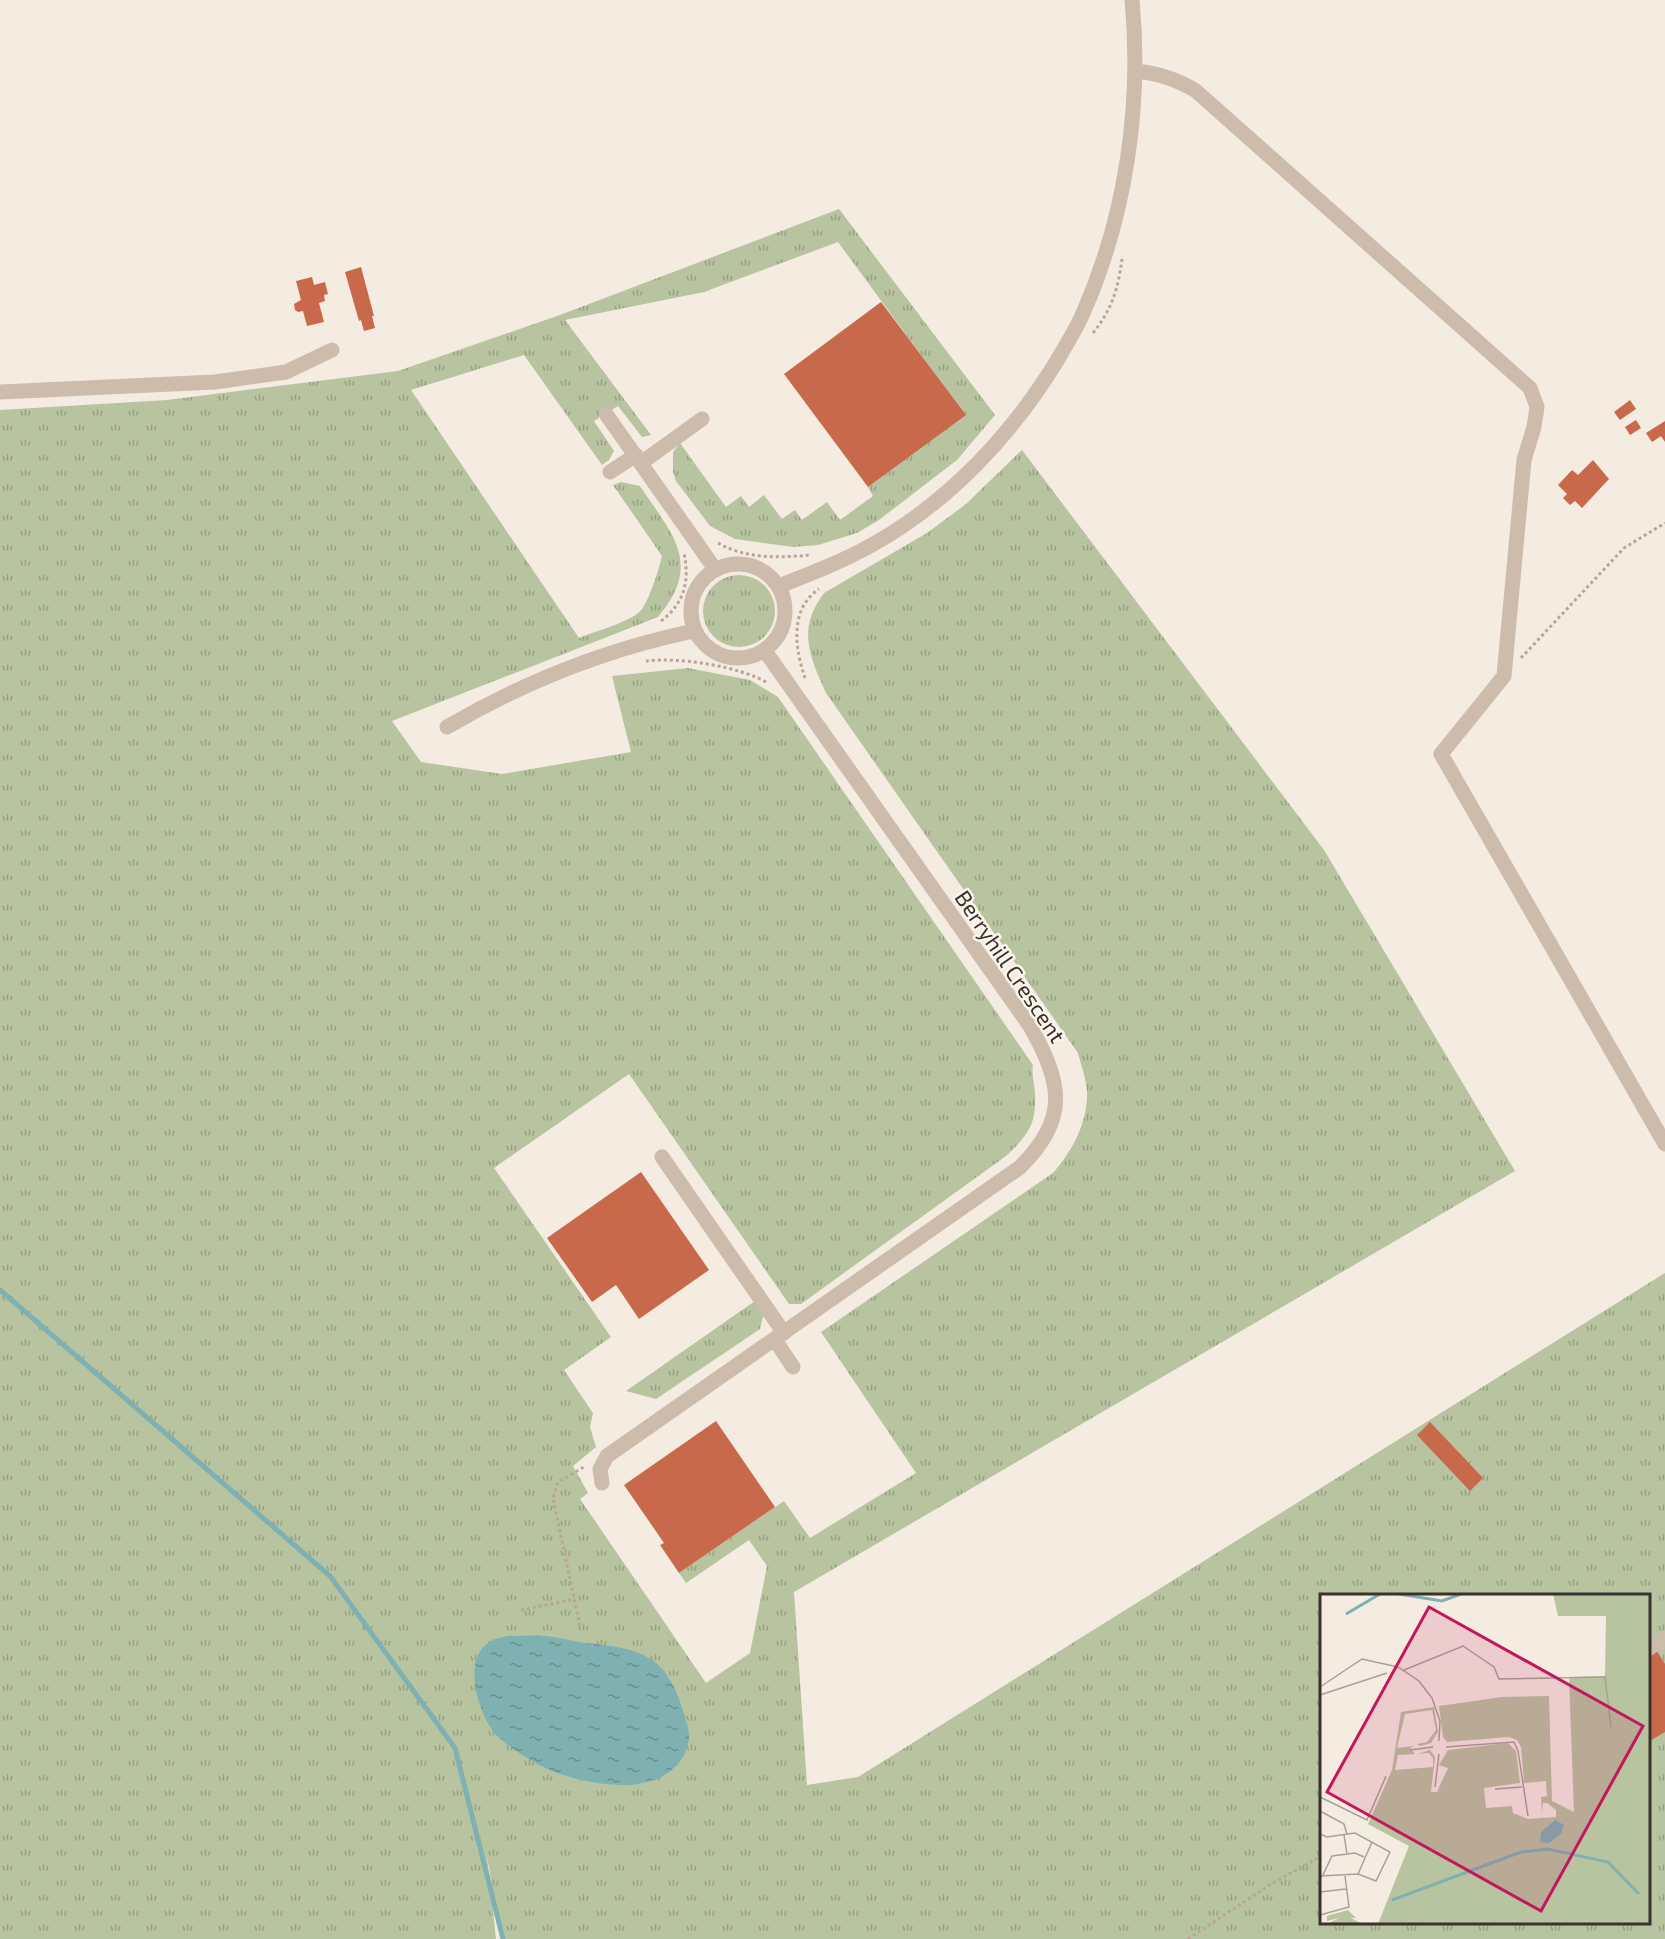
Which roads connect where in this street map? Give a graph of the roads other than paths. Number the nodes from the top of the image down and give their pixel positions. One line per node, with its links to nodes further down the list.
1 (1132, 0): 2 (street)
2 (1135, 71): 10 (street); 14 (street)
3 (332, 350): 4 (street)
4 (0, 392)
5 (606, 414): 7 (street)
6 (702, 419): 7 (street)
7 (638, 459): 8 (street); 9 (street)
8 (610, 472)
9 (715, 569): 10 (street); 11 (street)
10 (779, 586): 12 (street)
11 (694, 631): 12 (street); 13 (street)
12 (765, 651): 16 (street, Berryhill Crescent)
13 (447, 727)
14 (1665, 1144)
15 (662, 1156): 16 (street)
16 (780, 1336): 17 (street); 18 (street, Berryhill Crescent)
17 (793, 1367)
18 (602, 1483)
19 (1665, 1638): 20 (street)
20 (1650, 1648)

